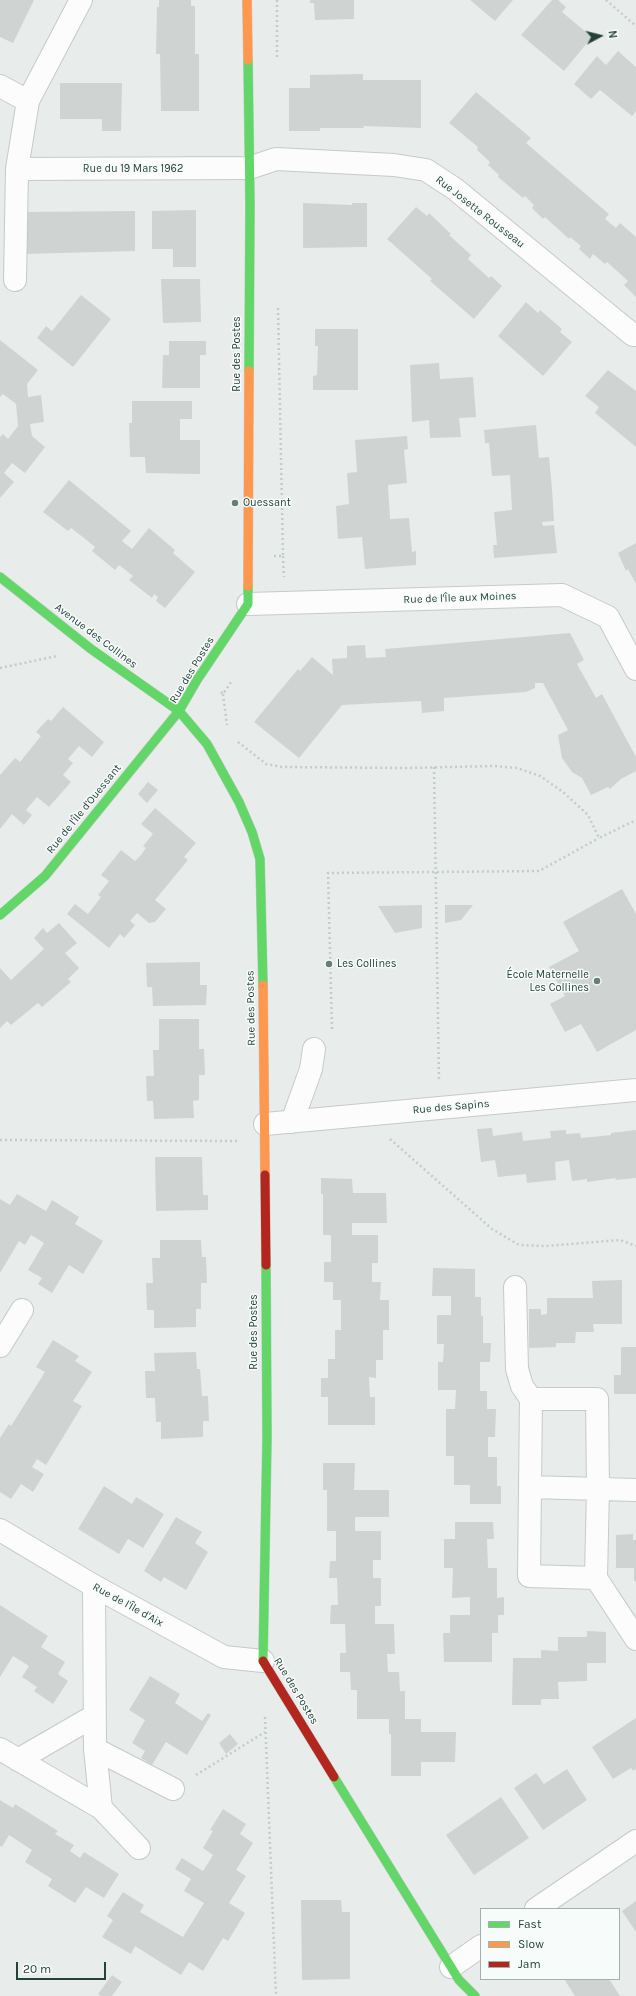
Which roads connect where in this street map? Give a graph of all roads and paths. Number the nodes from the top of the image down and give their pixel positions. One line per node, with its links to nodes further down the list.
1 (81, 0): 6 (street)
2 (248, 0): 7 (street, Rue des Postes)
3 (606, 0): 4 (path)
4 (636, 26)
5 (0, 86): 6 (street)
6 (28, 101): 8 (street)
7 (249, 168): 8 (street, Rue du 19 Mars 1962); 11 (street, Rue Josette Rousseau); 12 (street, Rue des Postes)
8 (17, 170): 9 (street)
9 (14, 280)
10 (278, 306): 12 (path)
11 (636, 335)
12 (249, 556): 14 (street, Rue des Postes)
13 (0, 577): 15 (street, Avenue des Collines)
14 (248, 604): 17 (street, Rue de l'Île aux Moines); 18 (street, Rue des Postes)
15 (91, 649): 16 (path); 18 (street, Avenue des Collines)
16 (0, 668)
17 (636, 669)
18 (180, 711): 24 (street, Rue de l'Île d'Ouessant); 31 (street, Rue des Postes)
19 (237, 741): 20 (path)
20 (434, 767): 22 (path); 23 (path)
21 (636, 820): 22 (path)
22 (599, 838): 23 (path)
23 (435, 872): 25 (path); 28 (path)
24 (0, 915)
25 (332, 1033)
26 (314, 1049): 30 (street)
27 (636, 1090): 28 (street, Rue des Sapins)
28 (440, 1108): 29 (street, Rue des Sapins)
29 (363, 1116): 30 (street, Rue des Sapins); 33 (path)
30 (292, 1122): 31 (street, Rue des Sapins)
31 (265, 1133): 32 (path); 45 (street, Rue des Postes)
32 (0, 1140)
33 (635, 1246)
34 (515, 1287): 37 (street)
35 (22, 1310): 36 (street)
36 (0, 1346)
37 (531, 1400): 38 (street); 39 (street)
38 (530, 1487): 39 (street); 42 (street)
39 (598, 1488): 40 (street); 42 (street)
40 (636, 1490)
41 (0, 1530): 43 (street, Rue de l'Île d'Aix)
42 (596, 1578): 44 (street)
43 (94, 1586): 45 (street, Rue de l'Île d'Aix); 46 (street)
44 (636, 1639)
45 (263, 1661): 57 (street, Rue des Postes)
46 (94, 1716): 49 (street); 50 (street)
47 (264, 1716): 48 (path)
48 (265, 1732): 51 (path); 58 (path)
49 (95, 1749): 51 (street); 52 (street)
50 (9, 1755): 52 (street)
51 (173, 1789)
52 (101, 1808): 54 (street)
53 (636, 1841): 55 (street)
54 (139, 1848)
55 (537, 1908)
56 (480, 1947): 57 (street)
57 (451, 1967): 59 (street, Rue des Postes)
58 (276, 1996)
59 (475, 1996)

